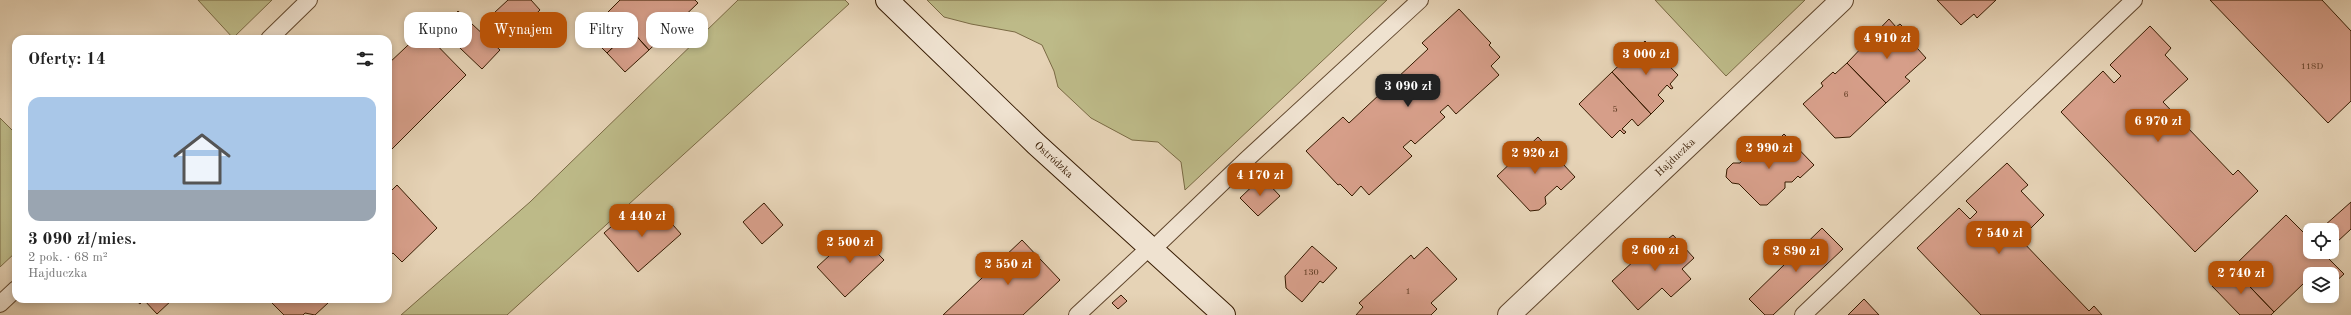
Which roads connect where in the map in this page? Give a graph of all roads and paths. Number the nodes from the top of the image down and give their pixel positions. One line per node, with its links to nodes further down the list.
1 (309, 0): 6 (lane)
2 (887, 0): 7 (street, Ostródzka)
3 (1420, 0): 7 (lane)
4 (1842, 0): 12 (street, Hajduczka)
5 (2134, 0): 13 (lane)
6 (273, 35)
7 (1150, 250): 10 (lane); 11 (street, Ostródzka)
8 (12, 293): 9 (lane)
9 (0, 304)
10 (1077, 315)
11 (1224, 315)
12 (1509, 315)
13 (1803, 315)

